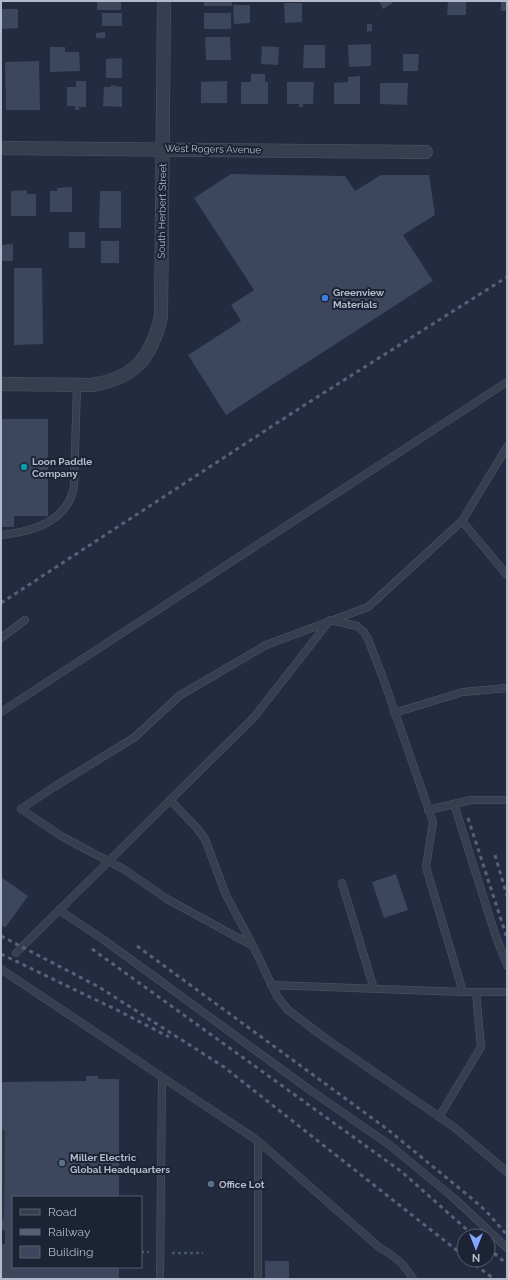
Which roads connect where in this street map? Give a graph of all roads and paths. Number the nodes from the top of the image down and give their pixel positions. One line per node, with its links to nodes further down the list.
1 (164, 1): 3 (street, South Herbert Street)
2 (1, 148): 3 (street, West Rogers Avenue)
3 (163, 149): 4 (street, West Rogers Avenue); 7 (street, South Herbert Street)
4 (426, 152)
5 (507, 382): 16 (lane)
6 (1, 384): 7 (street, South Herbert Street)
7 (77, 385): 10 (lane)
8 (507, 447): 9 (lane)
9 (462, 521): 11 (lane); 13 (lane)
10 (1, 535)
11 (507, 575)
12 (26, 620): 14 (lane)
13 (330, 620): 17 (lane); 18 (lane); 22 (lane)
14 (1, 638)
15 (507, 688): 17 (lane)
16 (1, 712)
17 (394, 713): 21 (lane)
18 (170, 800): 22 (lane); 25 (lane)
19 (507, 800): 20 (lane)
20 (454, 804): 21 (lane); 27 (lane)
21 (428, 810): 31 (lane)
22 (108, 862): 24 (lane); 25 (lane)
23 (342, 883): 30 (lane)
24 (59, 910): 26 (lane); 38 (lane)
25 (253, 946): 29 (lane)
26 (16, 953)
27 (507, 965)
28 (1, 969): 34 (lane)
29 (271, 985): 30 (lane); 35 (lane)
30 (374, 988): 31 (lane)
31 (463, 992): 32 (lane)
32 (476, 992): 33 (lane); 35 (lane)
33 (507, 992)
34 (162, 1077): 36 (lane); 39 (lane)
35 (439, 1117): 37 (lane)
36 (258, 1141): 40 (lane); 41 (lane)
37 (507, 1172)
38 (507, 1248)
39 (160, 1279)
40 (258, 1279)
41 (413, 1279)

